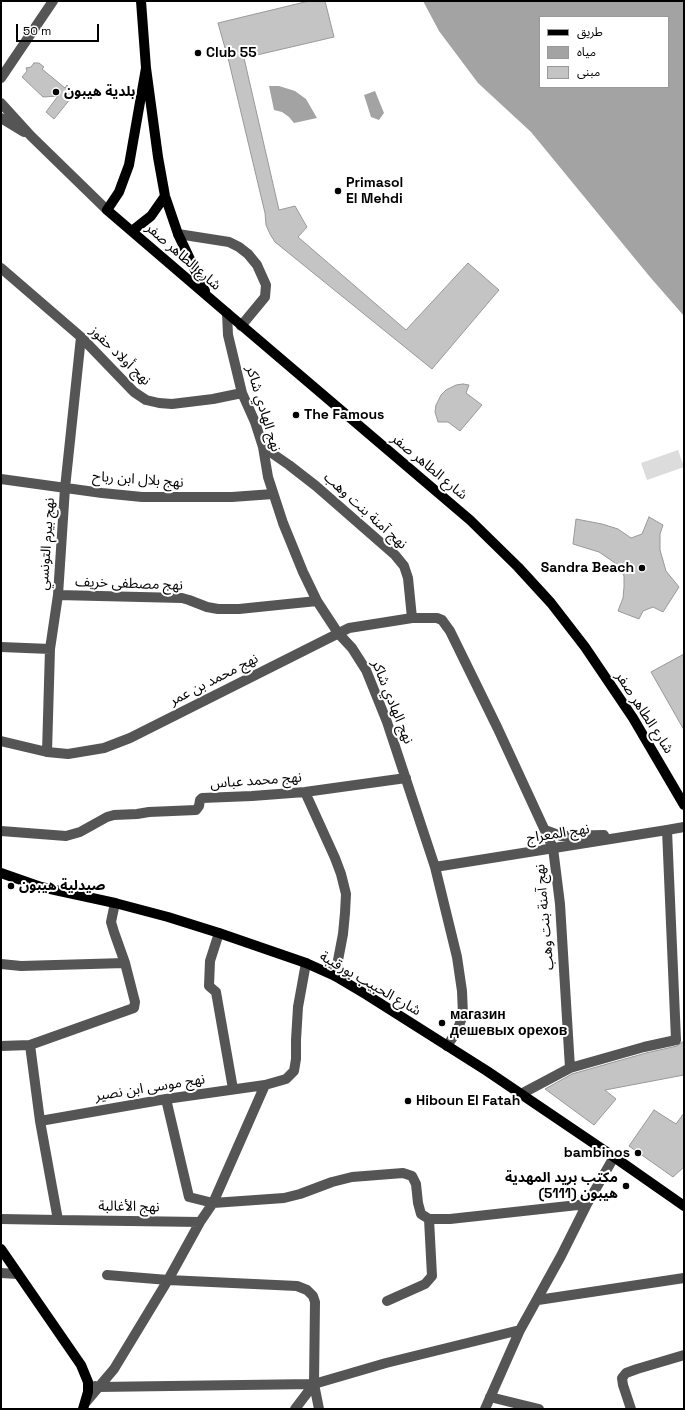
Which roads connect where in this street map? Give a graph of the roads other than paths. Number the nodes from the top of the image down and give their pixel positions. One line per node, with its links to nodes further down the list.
1 (53, 1): 3 (street)
2 (141, 1): 4 (main road)
3 (10, 66): 5 (street); 6 (street)
4 (146, 68): 10 (main road); 11 (main road)
5 (1, 73)
6 (1, 78)
7 (1, 103): 9 (street, شارع الطاهر صفر)
8 (1, 118): 9 (street, شارع الطاهر صفر)
9 (31, 136): 11 (street, شارع الطاهر صفر)
10 (165, 196): 12 (main road); 13 (main road)
11 (107, 210): 12 (main road, شارع الطاهر صفر)
12 (132, 231): 15 (main road, شارع الطاهر صفر)
13 (178, 234): 15 (main road); 17 (street)
14 (1, 268): 18 (street, نهج أولاد حفوز)
15 (206, 295): 16 (main road, شارع الطاهر صفر)
16 (227, 313): 17 (main road, شارع الطاهر صفر); 19 (street, نهج الهادي شاكر)
17 (241, 326): 35 (main road, شارع الطاهر صفر)
18 (81, 337): 19 (street, نهج أولاد حفوز); 22 (street, نهج بيرم التونسي)
19 (242, 394): 20 (street, نهج الهادي شاكر)
20 (263, 447): 23 (street, نهج الهادي شاكر); 26 (street, نهج آمنة بنت وهب)
21 (1, 479): 22 (street, نهج بلال ابن رباح)
22 (65, 488): 23 (street, نهج بلال ابن رباح); 24 (street, نهج بيرم التونسي)
23 (273, 494): 25 (street, نهج الهادي شاكر)
24 (58, 595): 25 (street, نهج مصطفى خريف); 30 (street, نهج بيرم التونسي)
25 (317, 601): 28 (street, نهج الهادي شاكر)
26 (412, 618): 27 (street, نهج محمد بن عمر); 28 (street, نهج محمد بن عمر)
27 (437, 618): 37 (street, نهج آمنة بنت وهب)
28 (338, 633): 32 (street, نهج محمد بن عمر); 33 (street, نهج الهادي شاكر)
29 (1, 647): 30 (street)
30 (50, 649): 32 (street, نهج بيرم التونسي)
31 (1, 741): 32 (street, نهج محمد بن عمر)
32 (47, 752)
33 (406, 778): 34 (street, نهج محمد عباس); 42 (street, نهج الهادي شاكر)
34 (305, 792): 39 (street, نهج محمد عباس); 49 (street)
35 (684, 805)
36 (684, 827): 38 (street, نهج المعراج)
37 (545, 830): 40 (street); 41 (street, نهج آمنة بنت وهب)
38 (668, 830): 40 (street, نهج المعراج); 50 (street)
39 (1, 831)
40 (641, 835): 41 (street, نهج المعراج)
41 (553, 848): 42 (street, نهج المعراج); 54 (street, نهج آمنة بنت وهب)
42 (435, 867): 53 (street, نهج الهادي شاكر)
43 (1, 873): 44 (main road, شارع الحبيب بورقيبة)
44 (115, 903): 45 (main road, شارع الحبيب بورقيبة); 46 (street)
45 (219, 933): 47 (main road, شارع الحبيب بورقيبة); 56 (street)
46 (126, 963): 48 (street); 51 (street)
47 (306, 963): 49 (main road, شارع الحبيب بورقيبة); 55 (street, نهج موسى ابن نصير)
48 (1, 964)
49 (335, 976): 53 (main road, شارع الحبيب بورقيبة)
50 (680, 1040): 54 (street)
51 (30, 1045): 52 (street); 59 (street)
52 (1, 1046)
53 (447, 1046): 57 (main road, شارع الحبيب بورقيبة)
54 (570, 1068): 57 (street)
55 (265, 1085): 56 (street, نهج موسى ابن نصير); 61 (street)
56 (233, 1089): 58 (street, نهج موسى ابن نصير)
57 (521, 1094): 60 (main road, شارع الحبيب بورقيبة)
58 (166, 1099): 59 (street, نهج موسى ابن نصير); 61 (street)
59 (40, 1121): 66 (street)
60 (614, 1156): 62 (street); 63 (main road, شارع الحبيب بورقيبة)
61 (213, 1203): 65 (street); 67 (street)
62 (586, 1204): 65 (street); 74 (street)
63 (684, 1206)
64 (1, 1219): 66 (street, نهج الأغالبة)
65 (429, 1219): 75 (street)
66 (58, 1220): 67 (street, نهج الأغالبة)
67 (200, 1222): 73 (street)
68 (1, 1249): 70 (main road)
69 (1, 1273): 70 (street)
70 (18, 1274): 78 (main road)
71 (107, 1275): 73 (street)
72 (684, 1278): 74 (street)
73 (168, 1280): 79 (street); 80 (street)
74 (538, 1300): 76 (street)
75 (387, 1301)
76 (520, 1330): 79 (street); 81 (street)
77 (684, 1355): 87 (street)
78 (88, 1382): 80 (street); 82 (main road)
79 (314, 1384): 80 (street); 83 (street); 84 (street)
80 (98, 1387): 82 (street)
81 (490, 1397): 85 (street); 86 (street)
82 (82, 1407)
83 (295, 1409)
84 (319, 1409)
85 (485, 1409)
86 (539, 1409)
87 (631, 1409)

